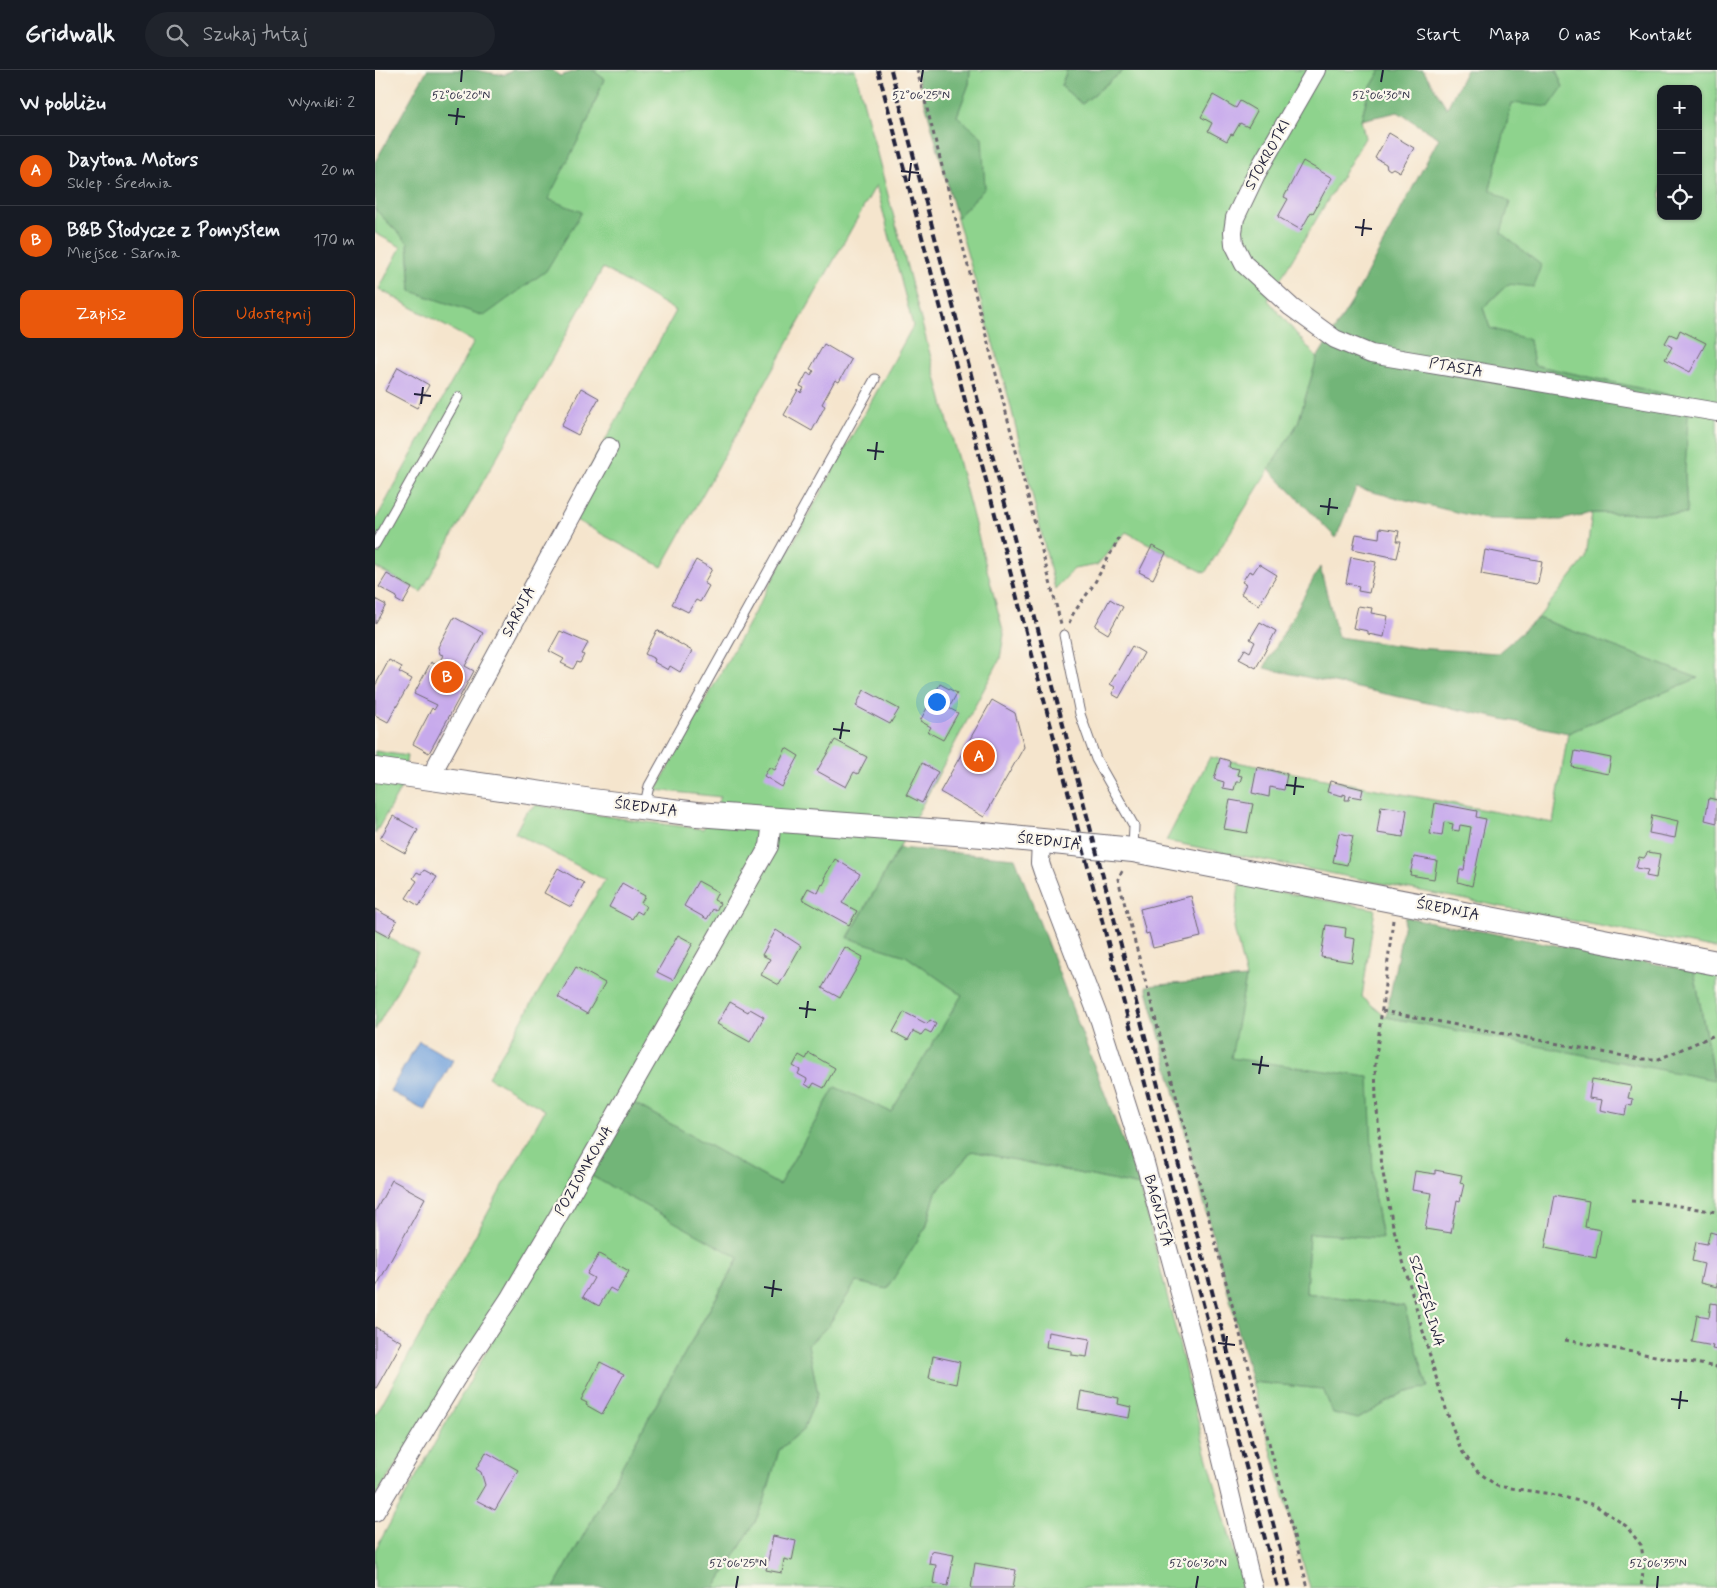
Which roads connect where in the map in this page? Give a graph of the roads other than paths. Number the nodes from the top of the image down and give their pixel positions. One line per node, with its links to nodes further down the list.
1 (1316, 70): 2 (street, STOKROTKI)
2 (1234, 244): 5 (street, PTASIA)
3 (875, 379): 11 (lane)
4 (458, 396): 7 (lane)
5 (1717, 412)
6 (609, 447): 10 (street, SARNIA)
7 (375, 544)
8 (1064, 635): 14 (lane)
9 (375, 770): 10 (street, ŚREDNIA)
10 (433, 778): 11 (street, ŚREDNIA)
11 (644, 808): 12 (street, ŚREDNIA)
12 (772, 820): 13 (street, ŚREDNIA); 16 (street, POZIOMKOWA)
13 (1041, 842): 14 (street, ŚREDNIA); 17 (street, BAGNISTA)
14 (1133, 850): 15 (street, ŚREDNIA)
15 (1717, 963)
16 (375, 1512)
17 (1253, 1588)

